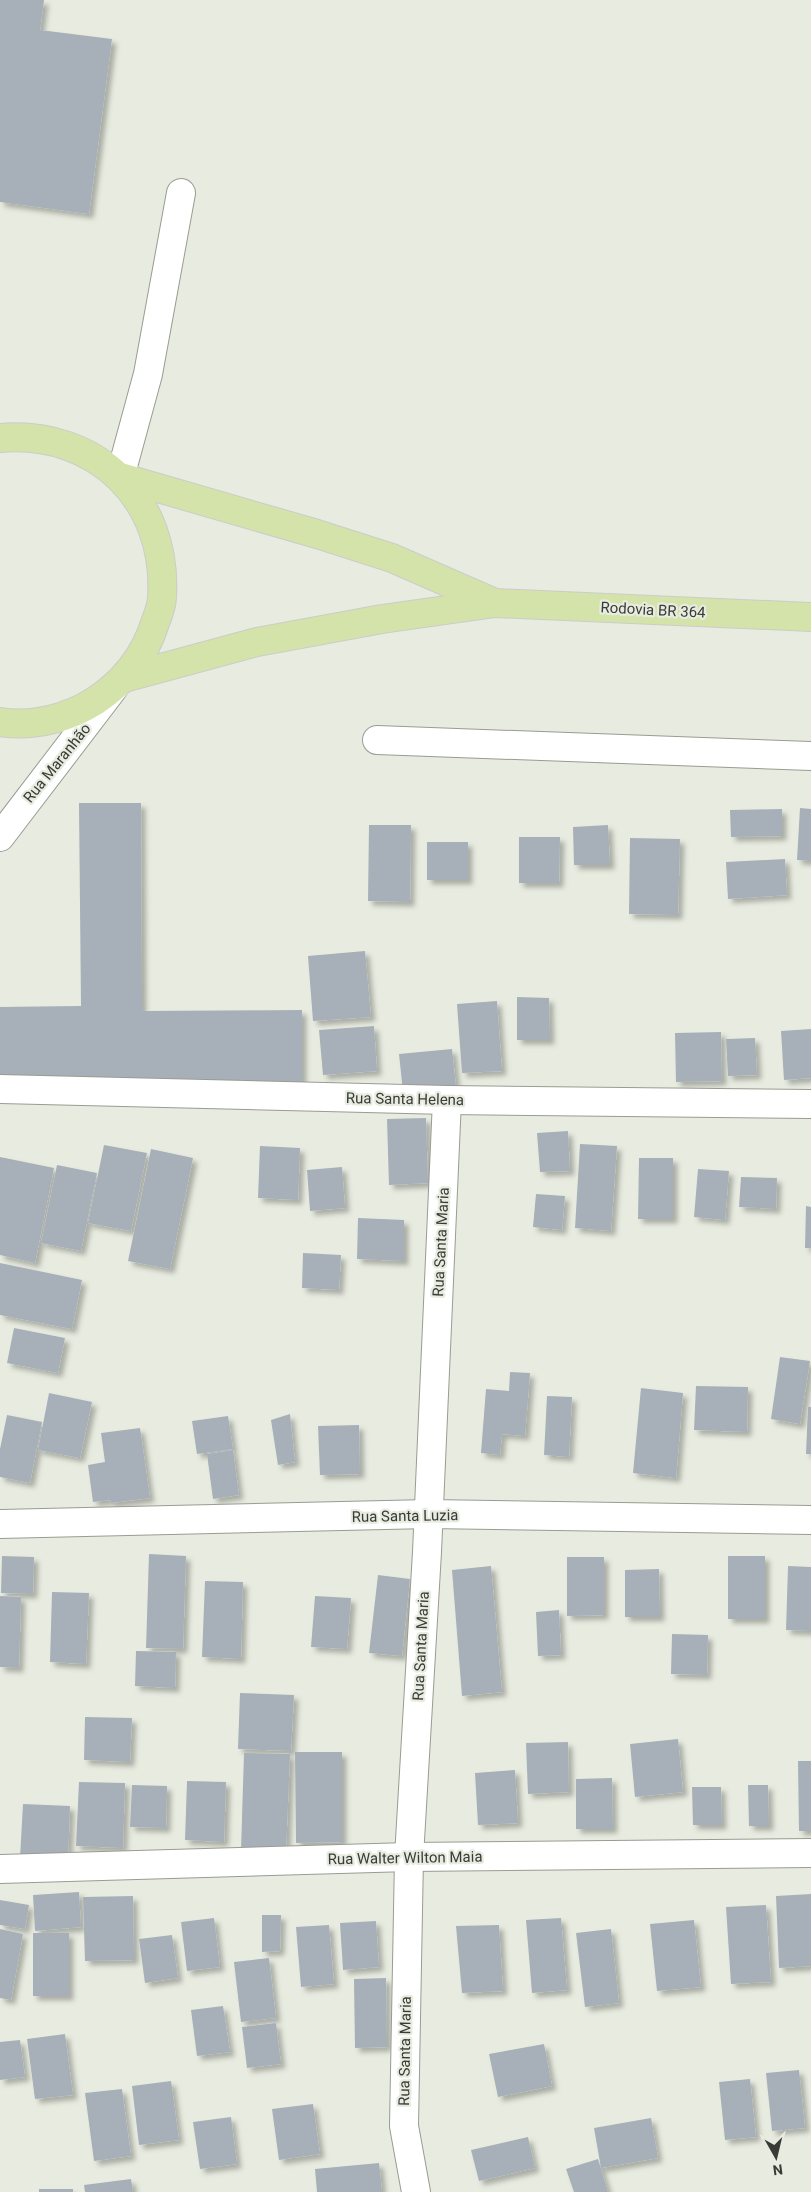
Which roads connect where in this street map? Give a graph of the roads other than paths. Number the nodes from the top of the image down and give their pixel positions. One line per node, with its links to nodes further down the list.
1 (181, 193): 3 (street)
2 (0, 438): 3 (main road)
3 (120, 477): 4 (main road); 6 (main road)
4 (494, 603): 5 (main road, Rodovia BR 364); 6 (main road)
5 (811, 617)
6 (119, 684): 7 (main road); 10 (street, Rua Maranhão)
7 (0, 722)
8 (377, 740): 9 (street)
9 (811, 756)
10 (0, 837)
11 (0, 1089): 12 (street, Rua Santa Helena)
12 (447, 1100): 13 (street, Rua Santa Helena); 14 (street, Rua Santa Maria)
13 (811, 1104)
14 (429, 1514): 15 (street, Rua Santa Luzia); 16 (street, Rua Santa Luzia); 18 (street, Rua Santa Maria)
15 (811, 1520)
16 (0, 1524)
17 (811, 1853): 18 (street, Rua Walter Wilton Maia)
18 (409, 1858): 19 (street, Rua Walter Wilton Maia); 20 (street, Rua Santa Maria)
19 (0, 1869)
20 (416, 2192)

